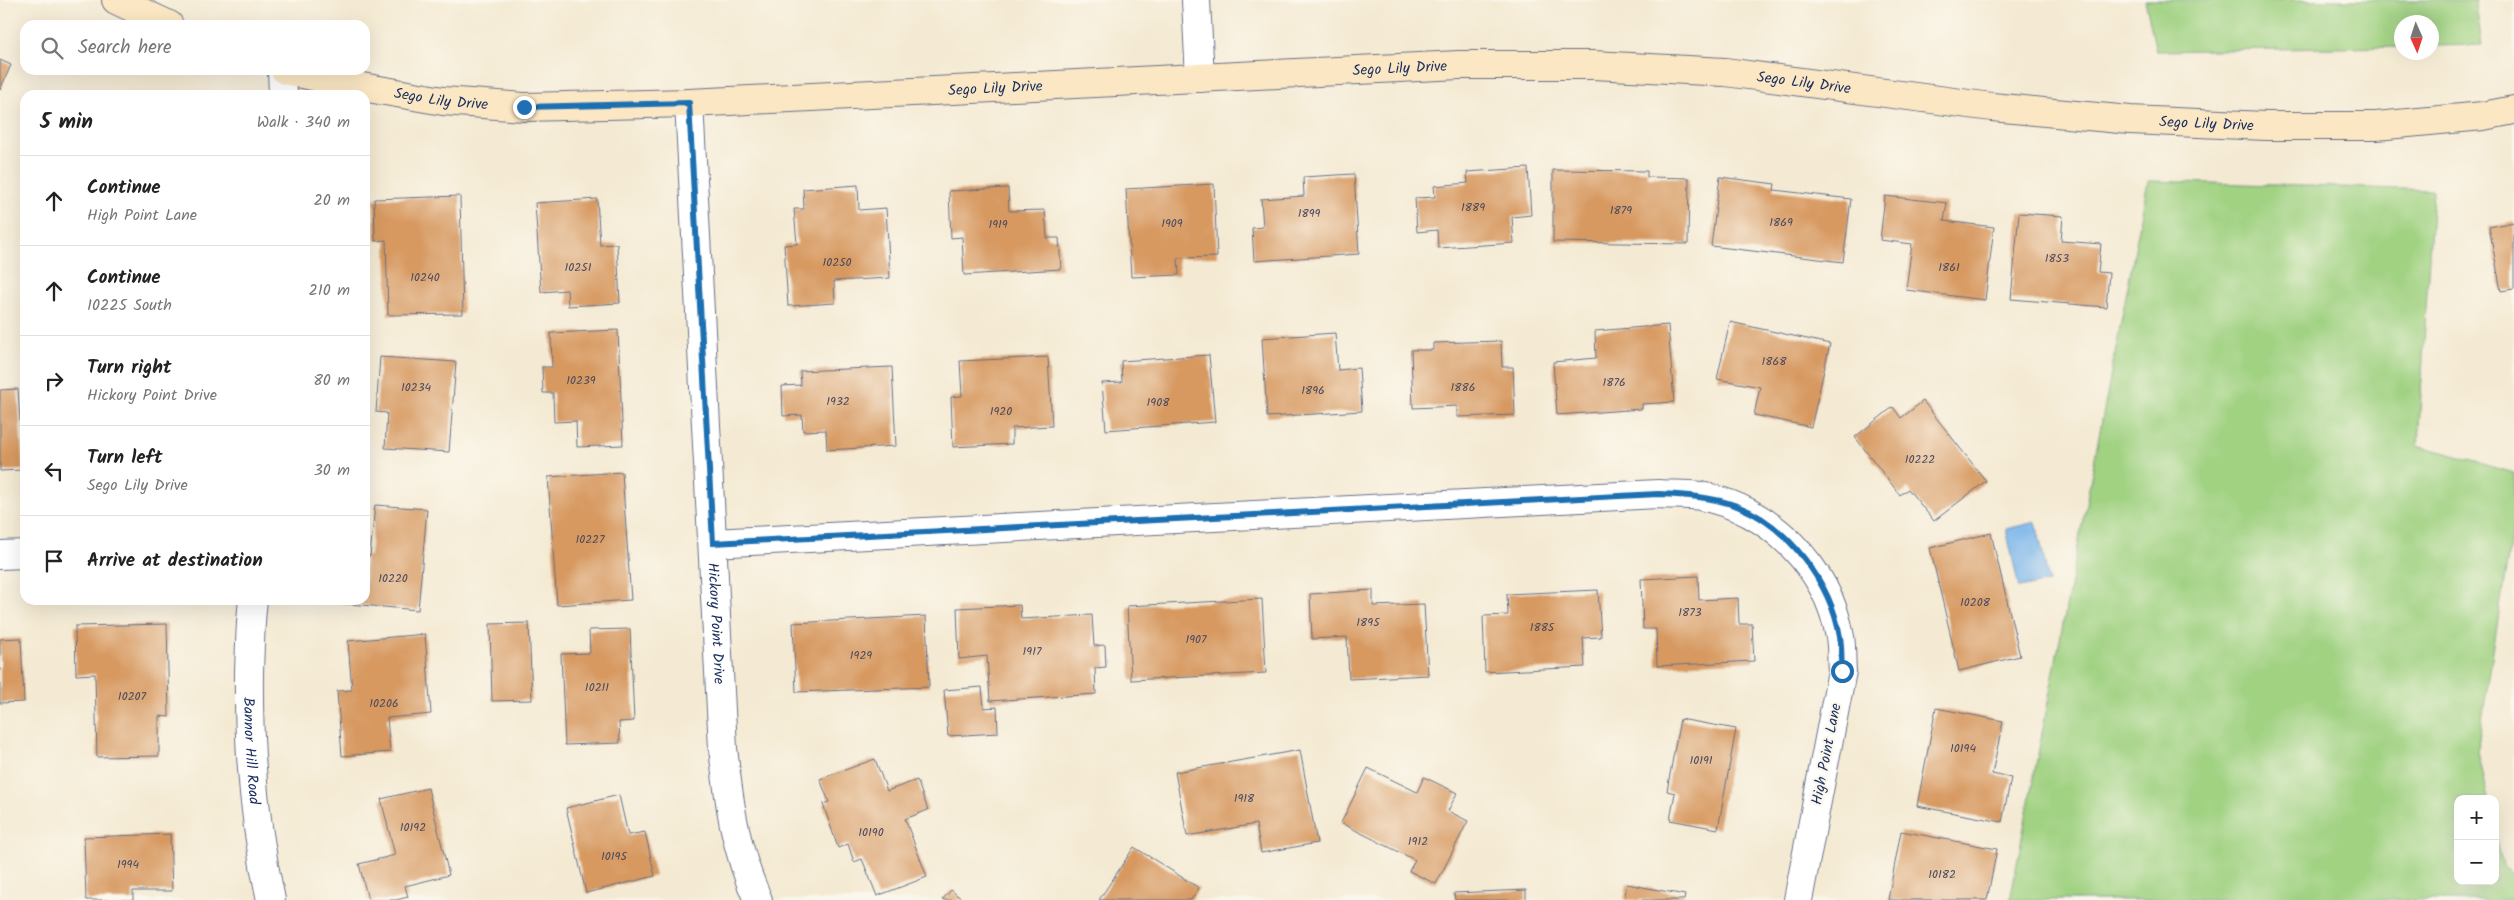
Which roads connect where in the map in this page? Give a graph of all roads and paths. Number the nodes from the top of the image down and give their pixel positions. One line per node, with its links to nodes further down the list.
1 (116, 0): 3 (street)
2 (1196, 0): 6 (street)
3 (158, 20)
4 (284, 75): 7 (street)
5 (307, 75): 8 (street, Sego Lily Drive)
6 (1200, 78): 8 (street, Sego Lily Drive); 9 (street, Sego Lily Drive)
7 (283, 90)
8 (689, 103): 10 (street, Hickory Point Drive)
9 (2514, 110)
10 (713, 543): 15 (street, Hickory Point Drive); 16 (street, High Point Lane)
11 (20, 554): 12 (street)
12 (0, 556)
13 (252, 605): 14 (street, Bannor Hill Road)
14 (271, 900)
15 (758, 900)
16 (1798, 900)

